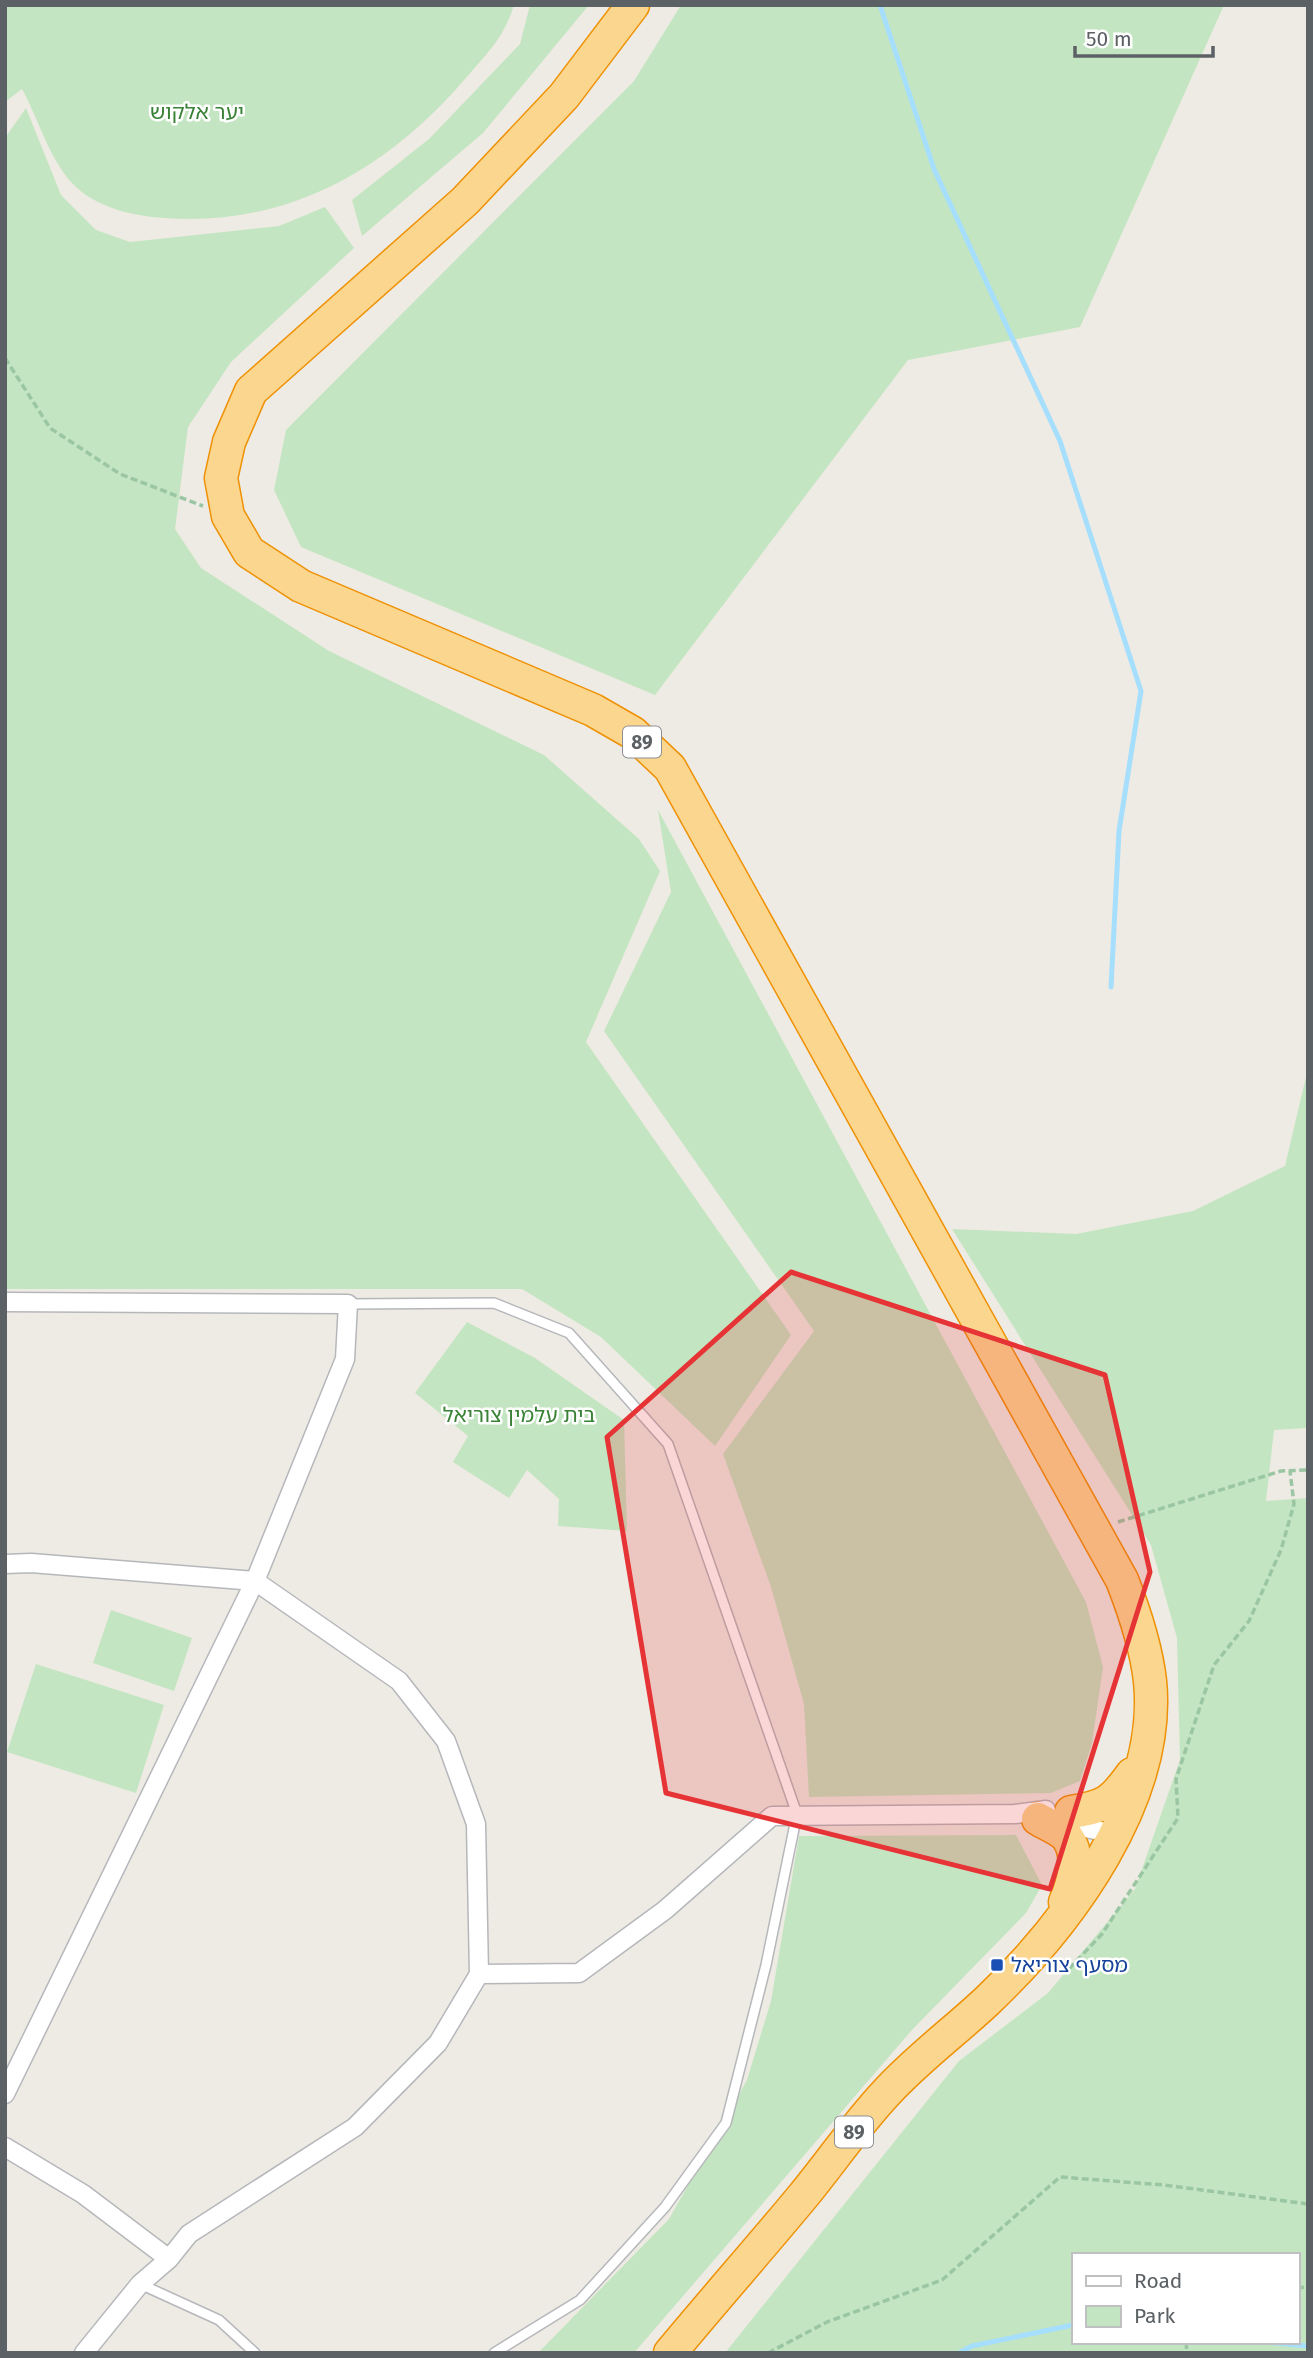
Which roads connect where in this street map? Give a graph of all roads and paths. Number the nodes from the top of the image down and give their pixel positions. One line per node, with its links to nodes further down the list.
1 (633, 5): 3 (highway, 89)
2 (5, 358): 3 (path)
3 (228, 516): 8 (highway, 89)
4 (5, 1302): 5 (street)
5 (348, 1304): 10 (street); 13 (lane)
6 (1308, 1470): 7 (path)
7 (1290, 1471): 8 (path); 17 (path)
8 (1094, 1530): 11 (highway, 89)
9 (5, 1564): 10 (street)
10 (255, 1581): 18 (street); 19 (street)
11 (1142, 1762): 12 (highway); 15 (highway, 89)
12 (1071, 1812): 14 (street); 15 (street)
13 (797, 1814): 14 (street); 18 (street); 26 (lane)
14 (1026, 1816): 15 (street); 16 (highway)
15 (1115, 1834): 16 (highway, 89)
16 (1054, 1926): 17 (highway, 89)
17 (1027, 1958): 27 (highway, 89)
18 (480, 1974): 22 (street)
19 (5, 2094)
20 (5, 2147): 22 (street)
21 (1308, 2204): 28 (path)
22 (169, 2259): 23 (street)
23 (140, 2284): 24 (street); 25 (lane)
24 (84, 2353)
25 (255, 2353)
26 (494, 2353)
27 (670, 2353)
28 (768, 2353)

